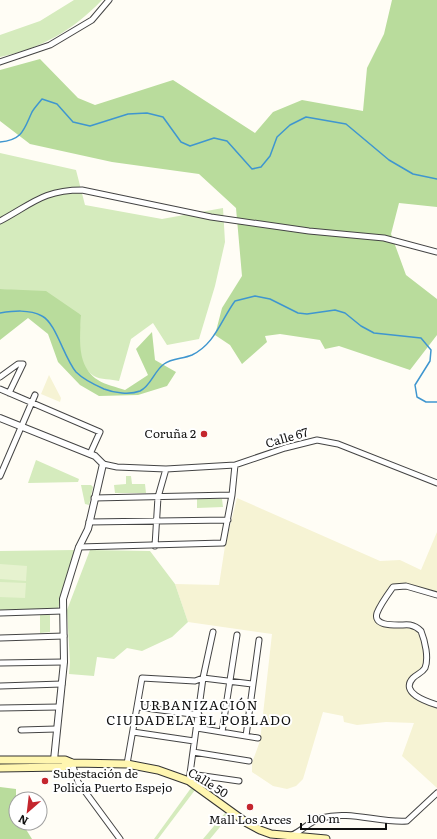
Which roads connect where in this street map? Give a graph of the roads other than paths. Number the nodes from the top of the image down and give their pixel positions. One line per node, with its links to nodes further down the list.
1 (109, 0): 2 (street)
2 (0, 62)
3 (0, 221): 4 (street)
4 (437, 252)
5 (0, 377): 7 (street)
6 (0, 389): 7 (street)
7 (9, 393): 9 (street)
8 (35, 395): 9 (street)
9 (32, 403): 11 (street); 12 (street)
10 (0, 418): 11 (street)
11 (21, 426): 12 (street); 16 (street)
12 (90, 454): 13 (street)
13 (103, 464): 15 (street, Calle 67); 20 (street)
14 (236, 465): 15 (street, Calle 67); 17 (street, Calle 67); 18 (street)
15 (166, 469): 19 (street)
16 (0, 476)
17 (437, 483)
18 (232, 495): 19 (street); 21 (street)
19 (158, 497): 20 (street); 23 (street)
20 (94, 498): 22 (street)
21 (228, 520): 23 (street); 24 (street)
22 (89, 522): 23 (street); 25 (street)
23 (157, 522): 24 (street)
24 (155, 546): 25 (street)
25 (79, 547): 27 (street)
26 (437, 595): 41 (street)
27 (63, 612): 28 (street); 31 (street)
28 (0, 613)
29 (213, 632): 36 (street)
30 (237, 635): 37 (street)
31 (64, 636): 32 (street); 34 (street)
32 (0, 638)
33 (259, 640): 39 (street)
34 (64, 662): 35 (street); 38 (street)
35 (0, 663)
36 (204, 678): 37 (street); 43 (street); 45 (street)
37 (230, 681): 39 (street); 50 (street)
38 (62, 684): 40 (street); 42 (street)
39 (252, 684): 51 (street)
40 (0, 686)
41 (437, 705)
42 (59, 707): 44 (street); 47 (street)
43 (138, 707): 45 (street); 49 (street)
44 (0, 708)
45 (198, 715): 46 (street)
46 (196, 728): 50 (street); 53 (street)
47 (56, 729): 48 (street); 56 (street)
48 (21, 730)
49 (133, 732): 53 (street); 59 (street)
50 (222, 732): 51 (street)
51 (246, 736): 52 (street)
52 (258, 738)
53 (194, 741): 54 (street)
54 (193, 752): 57 (street); 61 (street)
55 (0, 760): 56 (main road, Calle 50)
56 (54, 760): 58 (main road, Calle 50)
57 (249, 761)
58 (72, 762): 59 (main road, Calle 50); 60 (main road, Calle 50); 65 (street)
59 (127, 764): 61 (main road, Calle 50)
60 (0, 768)
61 (190, 778): 62 (street); 64 (main road, Calle 50)
62 (240, 782)
63 (437, 793): 64 (street)
64 (292, 835): 66 (main road, Calle 50)
65 (120, 839)
66 (326, 839)

